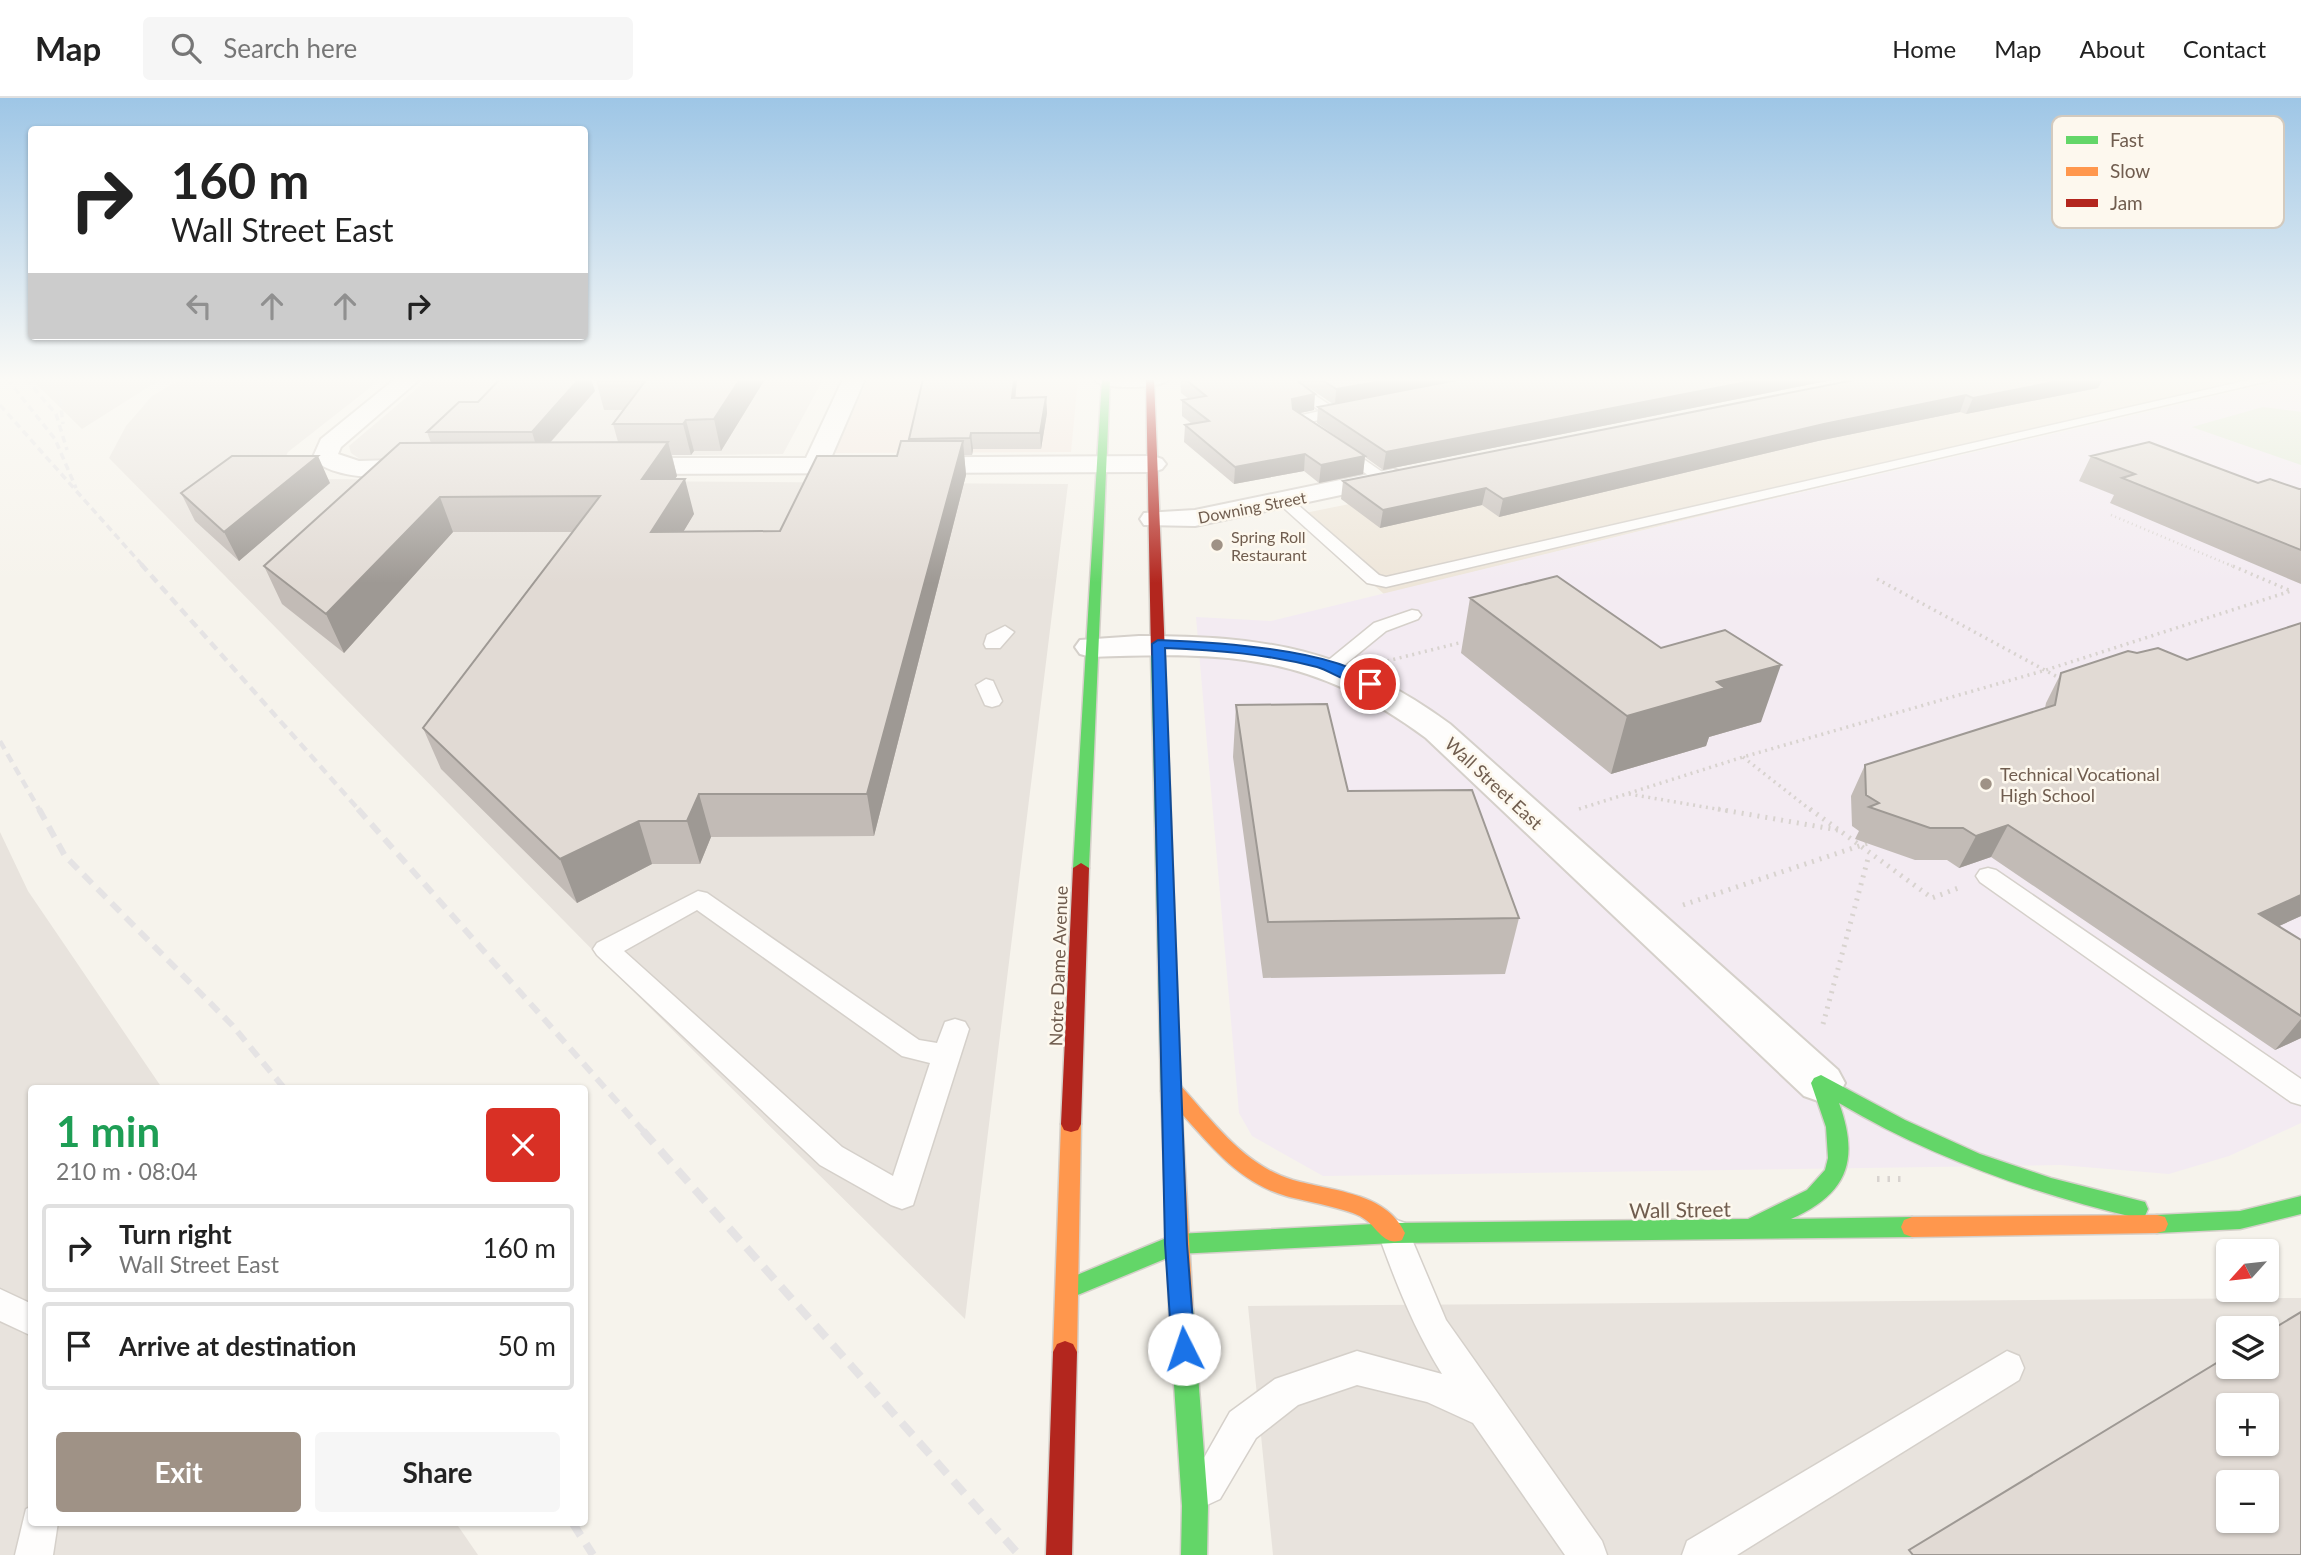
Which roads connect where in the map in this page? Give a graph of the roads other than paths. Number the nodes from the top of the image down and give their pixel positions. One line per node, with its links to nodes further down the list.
1 (329, 447): 11 (street)
2 (823, 447): 8 (street)
3 (1102, 447): 9 (main road, Notre Dame Avenue)
4 (1153, 447): 7 (main road)
5 (1337, 447): 13 (lane)
6 (1975, 447): 14 (lane)
7 (1153, 464): 9 (street); 15 (main road)
8 (815, 465): 9 (street); 10 (street)
9 (1101, 465): 18 (main road, Notre Dame Avenue)
10 (601, 466)
11 (446, 467)
12 (1410, 474): 13 (street, Downing Street)
13 (1383, 479): 14 (street, Downing Street)
14 (1284, 501): 15 (street, Downing Street)
15 (1154, 519): 17 (main road)
16 (1412, 615): 19 (lane)
17 (1158, 644): 18 (street, Wall Street East); 19 (street, Wall Street East); 24 (main road)
18 (1091, 647): 30 (main road, Notre Dame Avenue)
19 (1331, 667): 23 (street, Wall Street East)
20 (1988, 876): 22 (lane)
21 (951, 1042): 21 (lane)
22 (2294, 1081)
23 (1821, 1083): 26 (main road); 27 (main road)
24 (1172, 1090): 28 (main road); 29 (main road)
25 (2301, 1205): 26 (main road, Wall Street)
26 (2200, 1223): 27 (main road, Wall Street)
27 (1748, 1229): 28 (main road, Wall Street)
28 (1394, 1233): 29 (main road, Wall Street); 34 (lane)
29 (1176, 1244): 30 (main road, Wall Street); 35 (main road)
30 (1068, 1289): 38 (main road, Notre Dame Avenue)
31 (0, 1304): 32 (lane)
32 (28, 1319)
33 (2007, 1368): 41 (lane)
34 (1486, 1411): 35 (lane); 40 (lane)
35 (1195, 1506): 39 (main road)
36 (38, 1526): 37 (lane)
37 (34, 1555)
38 (1059, 1555)
39 (1194, 1555)
40 (1588, 1555)
41 (1701, 1555)

